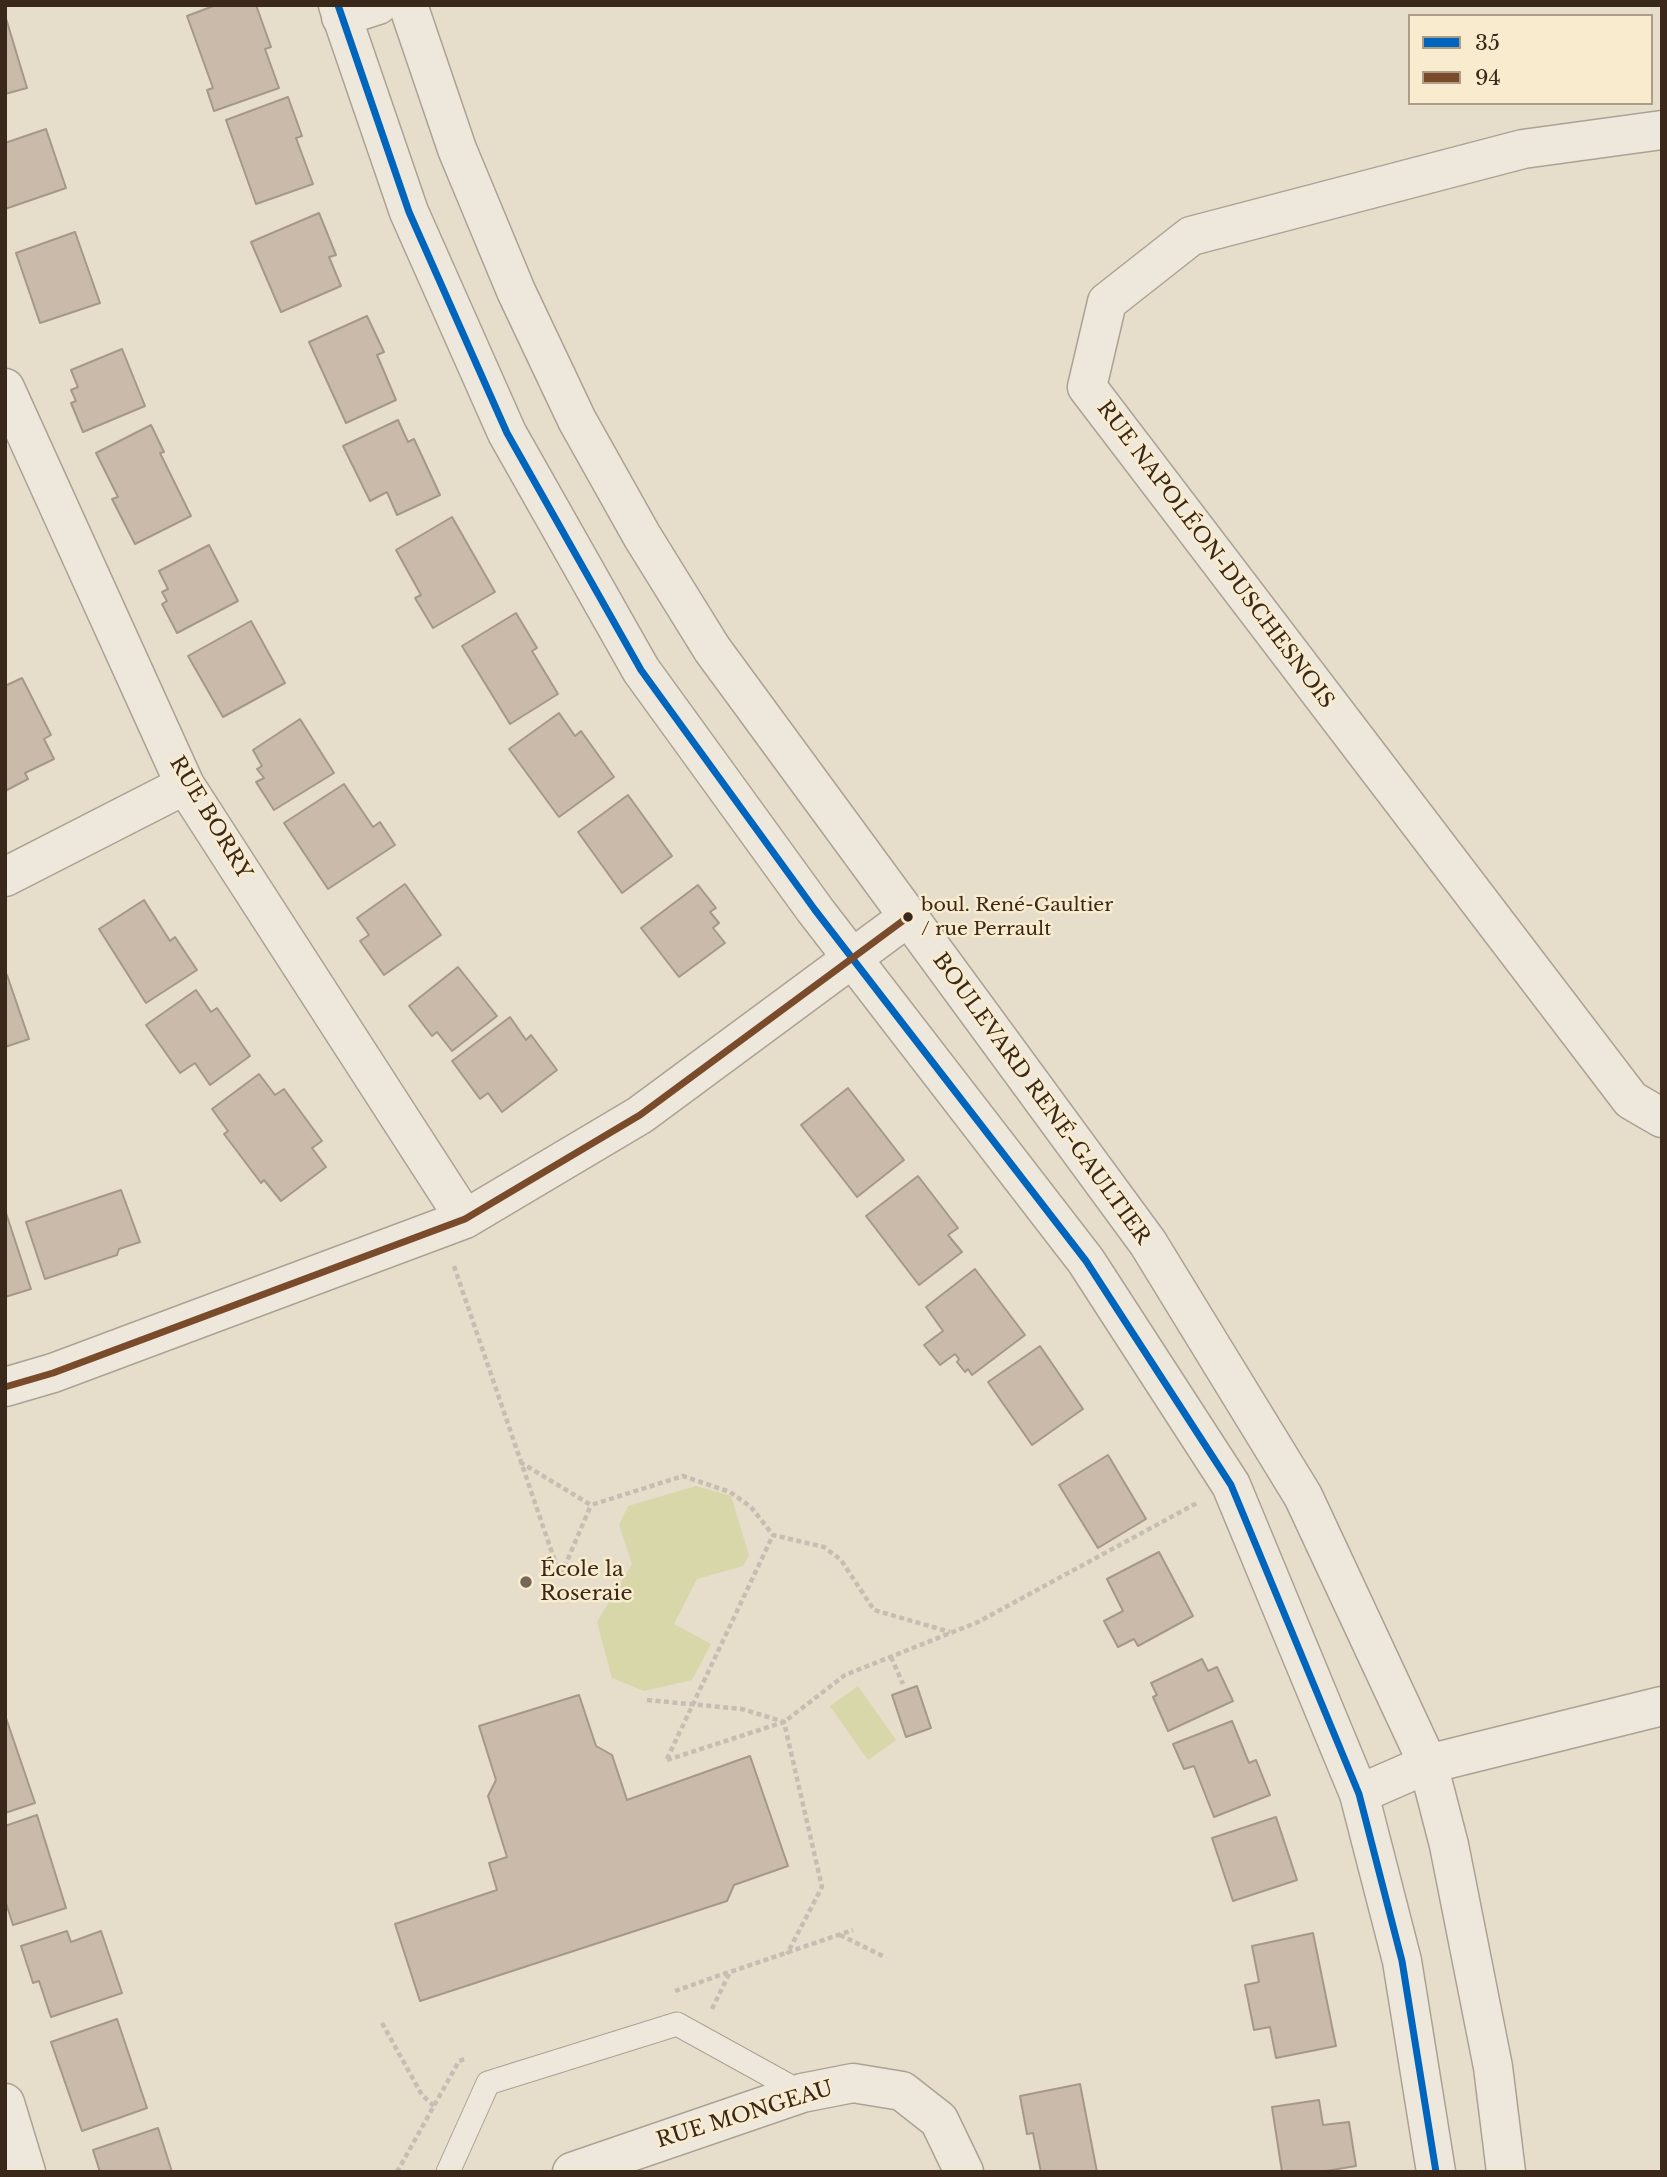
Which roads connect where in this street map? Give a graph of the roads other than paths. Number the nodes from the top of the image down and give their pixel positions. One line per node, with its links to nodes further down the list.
1 (378, 5): 3 (street)
2 (408, 5): 8 (street, BOULEVARD RENÉ-GAULTIER)
3 (340, 11): 9 (street)
4 (1662, 130): 10 (street, RUE NAPOLÉON-DUSCHESNOIS)
5 (5, 388): 6 (street, RUE BORRY)
6 (185, 785): 7 (street); 11 (street, RUE BORRY)
7 (5, 877)
8 (908, 917): 9 (street); 14 (street, BOULEVARD RENÉ-GAULTIER)
9 (852, 959): 11 (street); 15 (street)
10 (1662, 1118)
11 (453, 1224): 12 (street)
12 (5, 1387)
13 (1662, 1706): 14 (street)
14 (1428, 1764): 15 (street); 23 (street, BOULEVARD RENÉ-GAULTIER)
15 (1359, 1794): 22 (street)
16 (802, 2093): 19 (lane); 20 (street, RUE MONGEAU); 21 (street, RUE MONGEAU)
17 (5, 2103): 18 (street)
18 (26, 2172)
19 (448, 2172)
20 (572, 2172)
21 (964, 2172)
22 (1436, 2172)
23 (1506, 2172)

